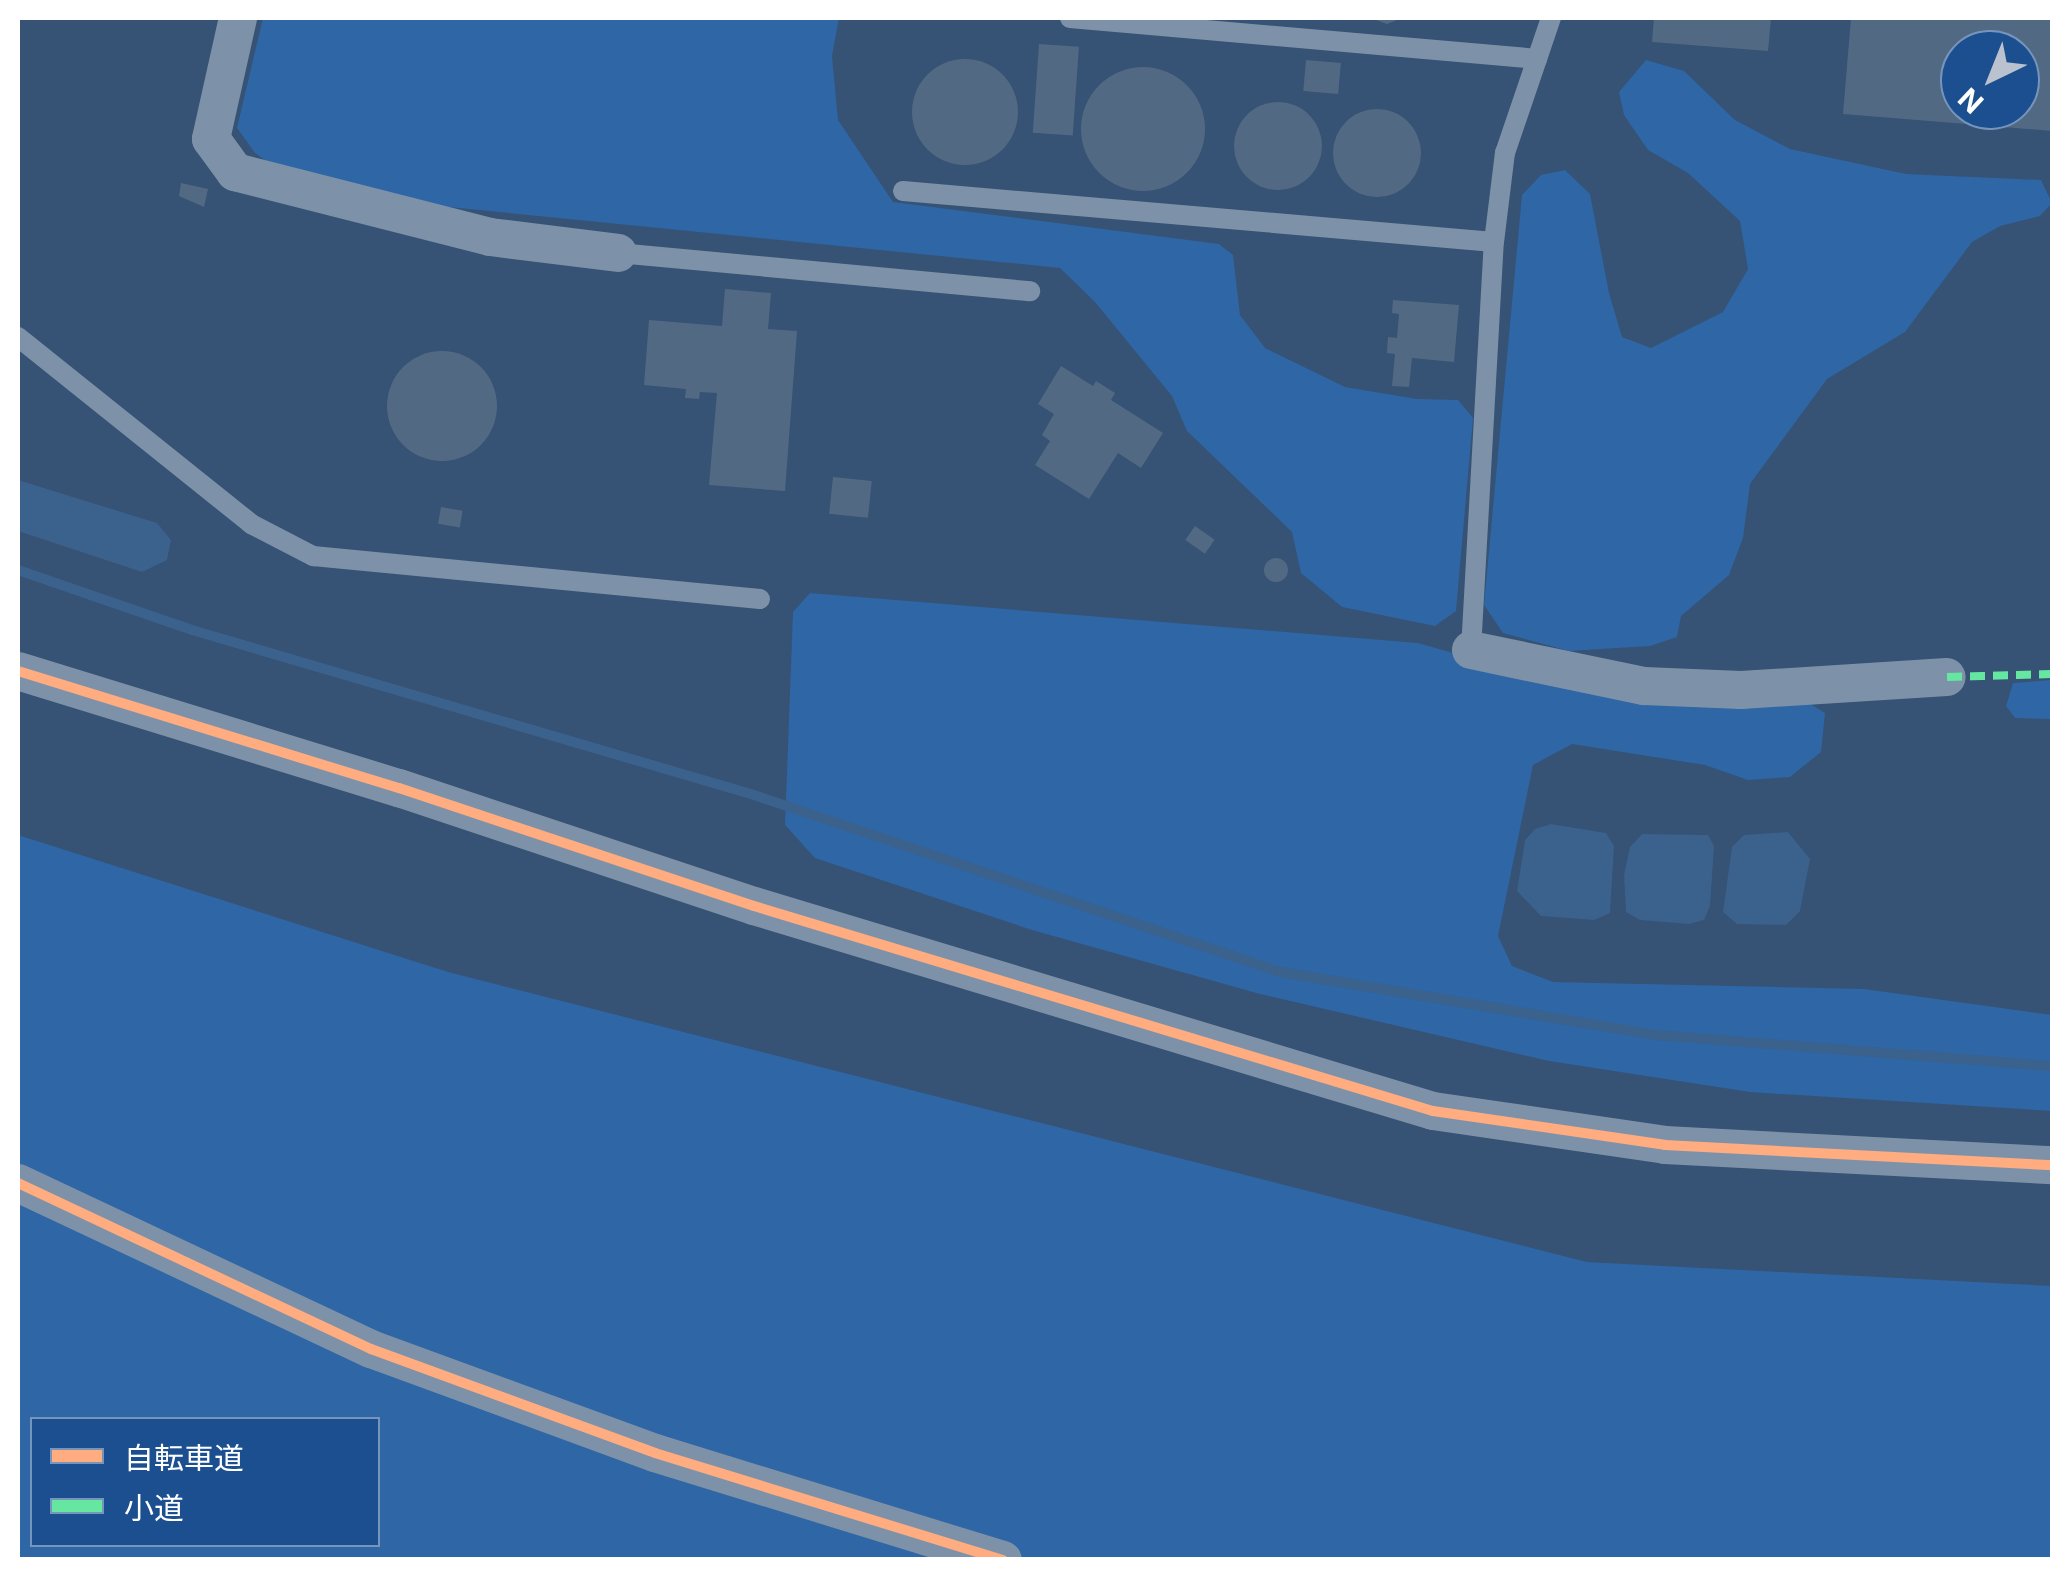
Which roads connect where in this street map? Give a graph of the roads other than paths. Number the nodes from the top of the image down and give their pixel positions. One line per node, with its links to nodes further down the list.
1 (238, 18): 8 (street)
2 (1081, 18): 4 (lane)
3 (1552, 18): 5 (lane)
4 (1268, 26): 5 (lane)
5 (1537, 59): 7 (lane)
6 (903, 191): 7 (lane)
7 (1494, 242): 12 (lane)
8 (618, 253): 9 (lane)
9 (1030, 290)
10 (18, 336): 11 (lane)
11 (760, 600)
12 (1471, 650): 14 (street)
13 (18, 671): 15 (street)
14 (1947, 677)
15 (2052, 1165)
16 (18, 1183): 17 (street)
17 (1003, 1560)

